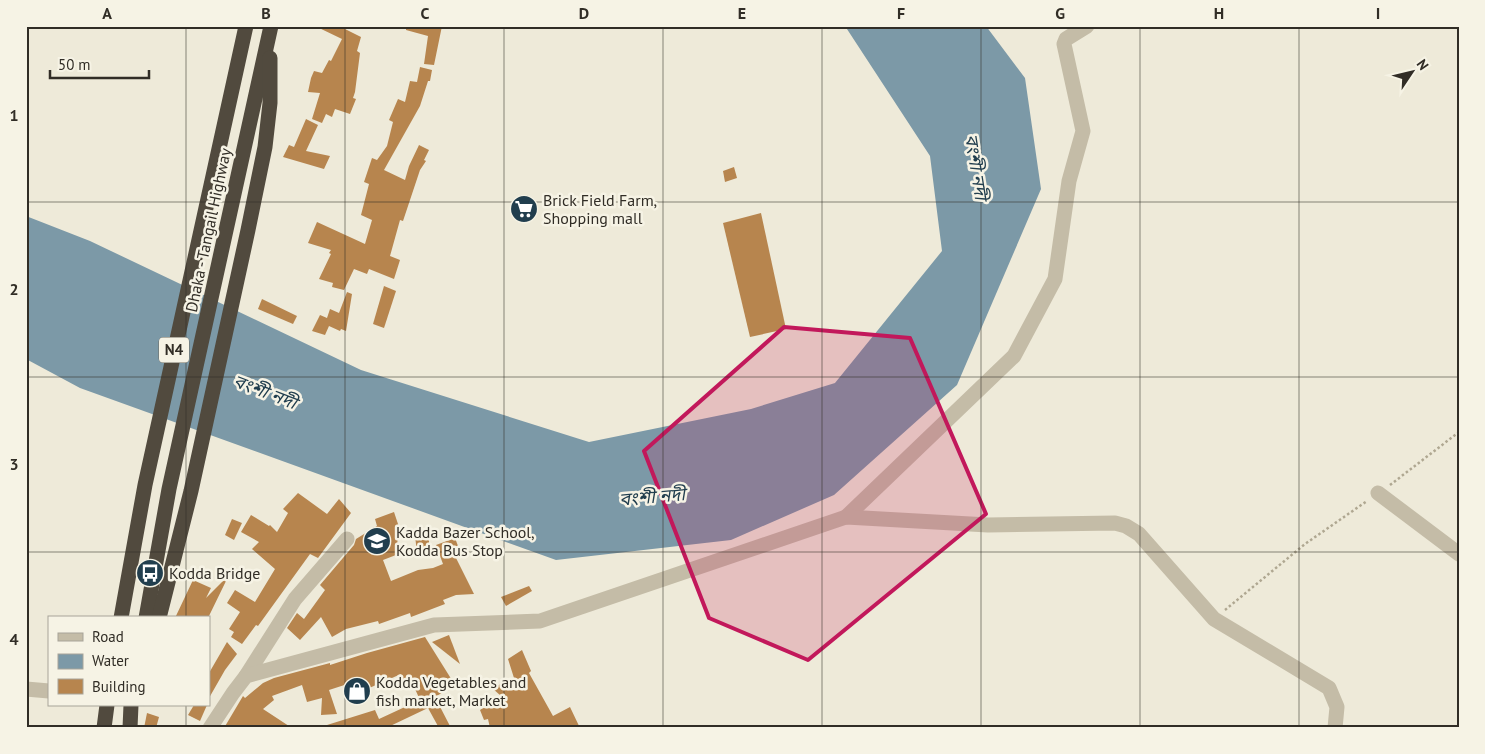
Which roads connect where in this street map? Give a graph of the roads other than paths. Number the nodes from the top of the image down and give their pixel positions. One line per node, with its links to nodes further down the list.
1 (246, 26): 8 (highway, Dhaka - Tangail Highway / N4)
2 (1086, 26): 5 (street)
3 (270, 28): 9 (highway, Dhaka - Tangail Highway / N4); 10 (highway)
4 (1378, 493): 7 (street)
5 (846, 517): 11 (street); 19 (street)
6 (347, 539): 11 (street)
7 (1459, 554)
8 (122, 616)
9 (146, 616)
10 (160, 616)
11 (246, 676): 18 (street)
12 (26, 689): 13 (street)
13 (48, 691)
14 (107, 706): 16 (highway)
15 (131, 706): 17 (highway)
16 (104, 728)
17 (130, 728)
18 (210, 728)
19 (1335, 728)

